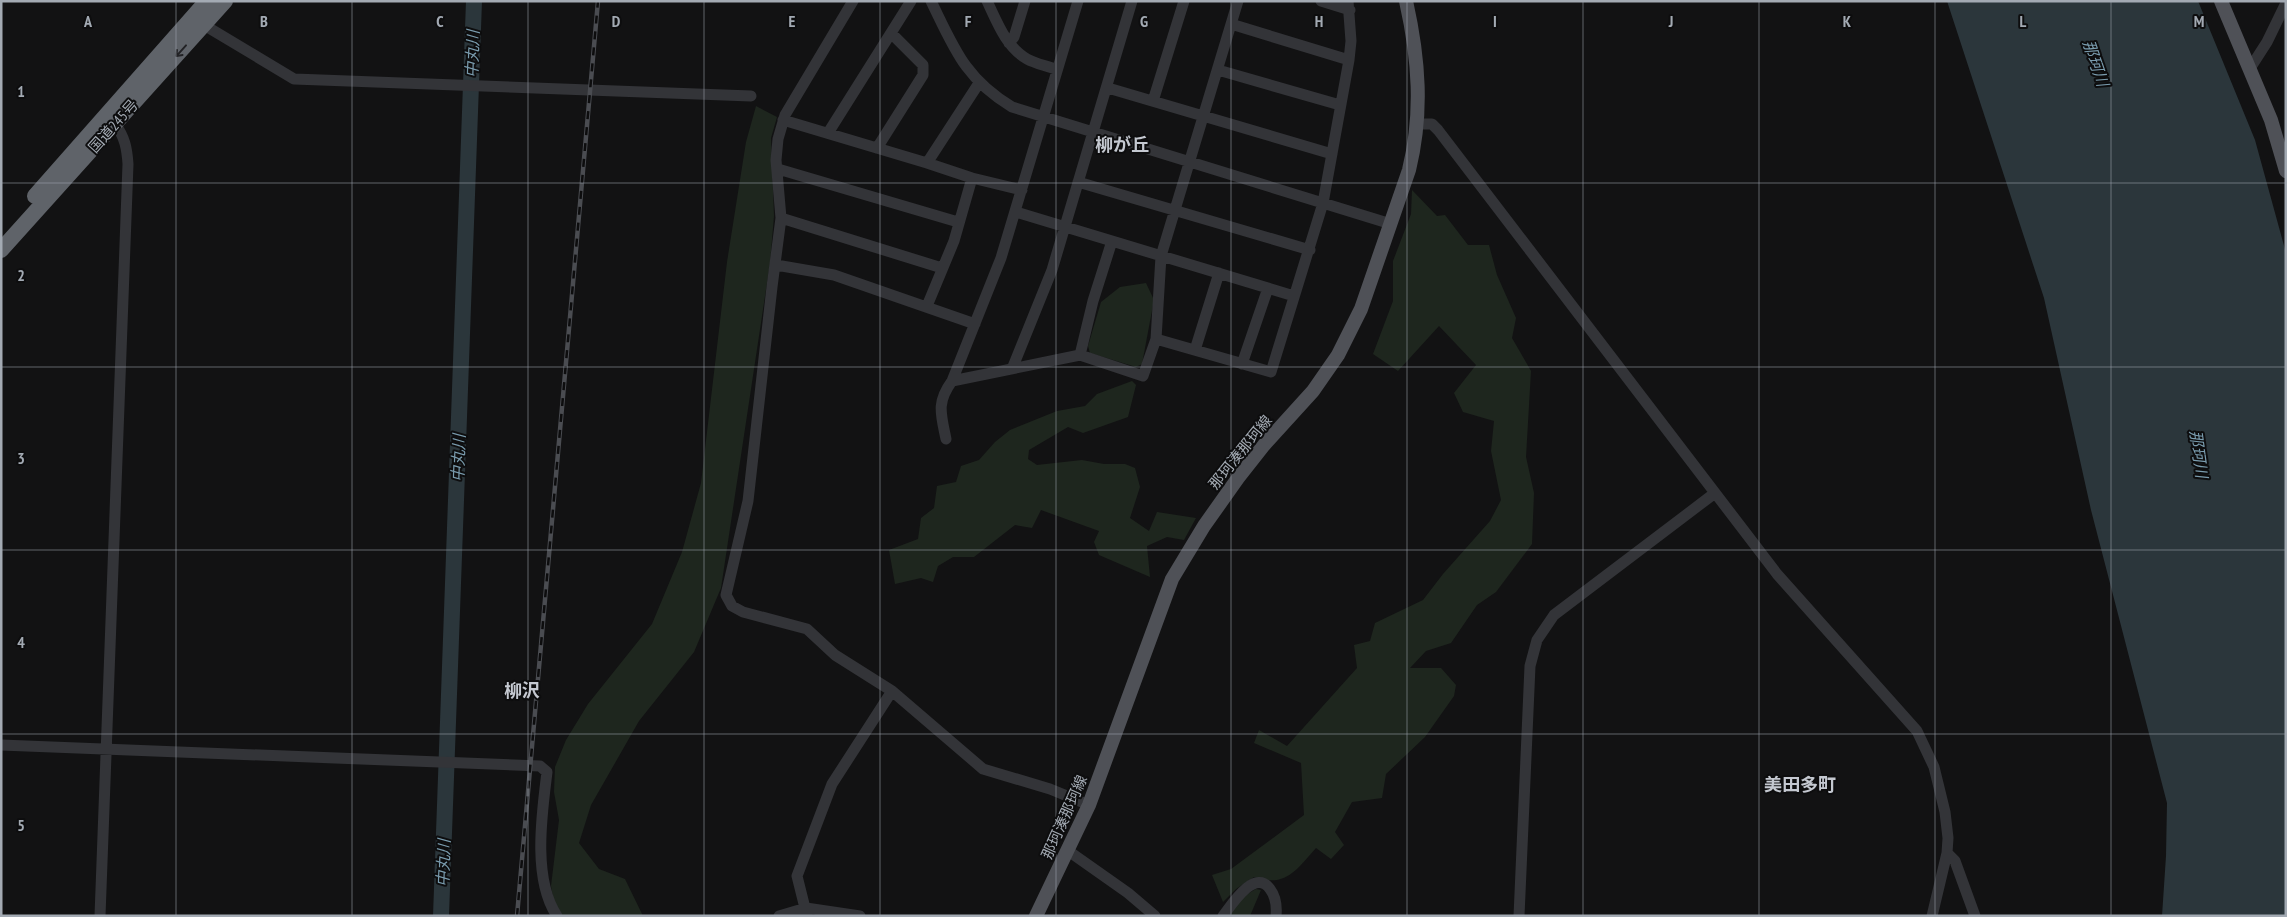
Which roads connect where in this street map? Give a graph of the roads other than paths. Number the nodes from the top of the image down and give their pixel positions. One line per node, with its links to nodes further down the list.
1 (207, 1): 53 (highway, 国道245号)
2 (225, 1): 18 (highway, 国道245号)
3 (853, 1): 32 (street)
4 (911, 1): 19 (street)
5 (931, 1): 25 (street)
6 (987, 1): 20 (street)
7 (1025, 1): 20 (street)
8 (1078, 1): 22 (street)
9 (1132, 1): 26 (street)
10 (1184, 1): 28 (street)
11 (1238, 1): 17 (street)
12 (1322, 1): 16 (street)
13 (1406, 1): 34 (main road, 那珂湊那珂線)
14 (2221, 1): 24 (main road)
15 (2286, 4): 24 (street)
16 (1349, 6): 21 (street)
17 (1232, 24): 21 (street); 23 (street)
18 (204, 25): 27 (street); 33 (highway, 国道245号, one-way to 33)
19 (891, 32): 35 (street); 37 (street)
20 (1009, 43): 22 (street)
21 (1349, 60): 29 (street)
22 (1057, 70): 31 (street)
23 (1218, 70): 29 (street); 30 (street)
24 (2249, 70): 42 (main road)
25 (979, 83): 31 (street); 40 (street)
26 (1108, 88): 28 (street); 36 (street)
27 (752, 96)
28 (1153, 101): 30 (street)
29 (1340, 105): 38 (street)
30 (1203, 116): 38 (street); 39 (street)
31 (1043, 118): 36 (street); 45 (street)
32 (784, 120): 35 (street); 41 (street)
33 (115, 124): 55 (highway, 国道245号); 75 (street)
34 (1418, 124): 51 (main road, 那珂湊那珂線); 72 (street)
35 (828, 133): 37 (street)
36 (1093, 134): 39 (street); 44 (street)
37 (876, 148): 40 (street)
38 (1332, 154): 46 (street)
39 (1190, 161): 46 (street); 47 (street)
40 (927, 162): 43 (street)
41 (778, 169): 49 (street); 50 (street)
42 (2286, 171)
43 (972, 178): 45 (street); 50 (street)
44 (1078, 182): 47 (street); 52 (street)
45 (1022, 190): 48 (street)
46 (1323, 203): 51 (street); 56 (street)
47 (1174, 211): 56 (street); 57 (street)
48 (1016, 212): 52 (street); 64 (street)
49 (782, 218): 58 (street); 59 (street)
50 (958, 222): 59 (street)
51 (1390, 224): 76 (main road, 那珂湊那珂線)
52 (1064, 226): 54 (street); 69 (street)
53 (1, 233)
54 (1112, 241): 57 (street); 67 (street)
55 (1, 250)
56 (1310, 250): 62 (street)
57 (1161, 256): 60 (street); 65 (street)
58 (776, 265): 63 (street); 73 (street)
59 (942, 268): 63 (street)
60 (1219, 273): 61 (street); 66 (street)
61 (1268, 288): 62 (street); 68 (street)
62 (1294, 296): 68 (street)
63 (927, 306): 64 (street)
64 (975, 324): 70 (street)
65 (1156, 339): 66 (street); 67 (street)
66 (1195, 350): 68 (street)
67 (1080, 355): 69 (street)
68 (1242, 364)
69 (1012, 369): 70 (street)
70 (952, 381): 71 (street)
71 (946, 439)
72 (1715, 493): 78 (street); 88 (street)
73 (892, 691): 76 (street); 79 (street)
74 (1, 745): 75 (street)
75 (106, 749): 80 (street); 81 (street)
76 (1089, 805): 77 (main road, 那珂湊那珂線)
77 (1067, 850): 84 (main road, 那珂湊那珂線); 85 (street)
78 (1948, 854): 89 (street); 90 (street)
79 (807, 912): 82 (street); 83 (street)
80 (100, 916)
81 (557, 916)
82 (779, 916)
83 (860, 916)
84 (1036, 916)
85 (1155, 916)
86 (1223, 916): 87 (street)
87 (1276, 916)
88 (1519, 916)
89 (1932, 916)
90 (1975, 916)

